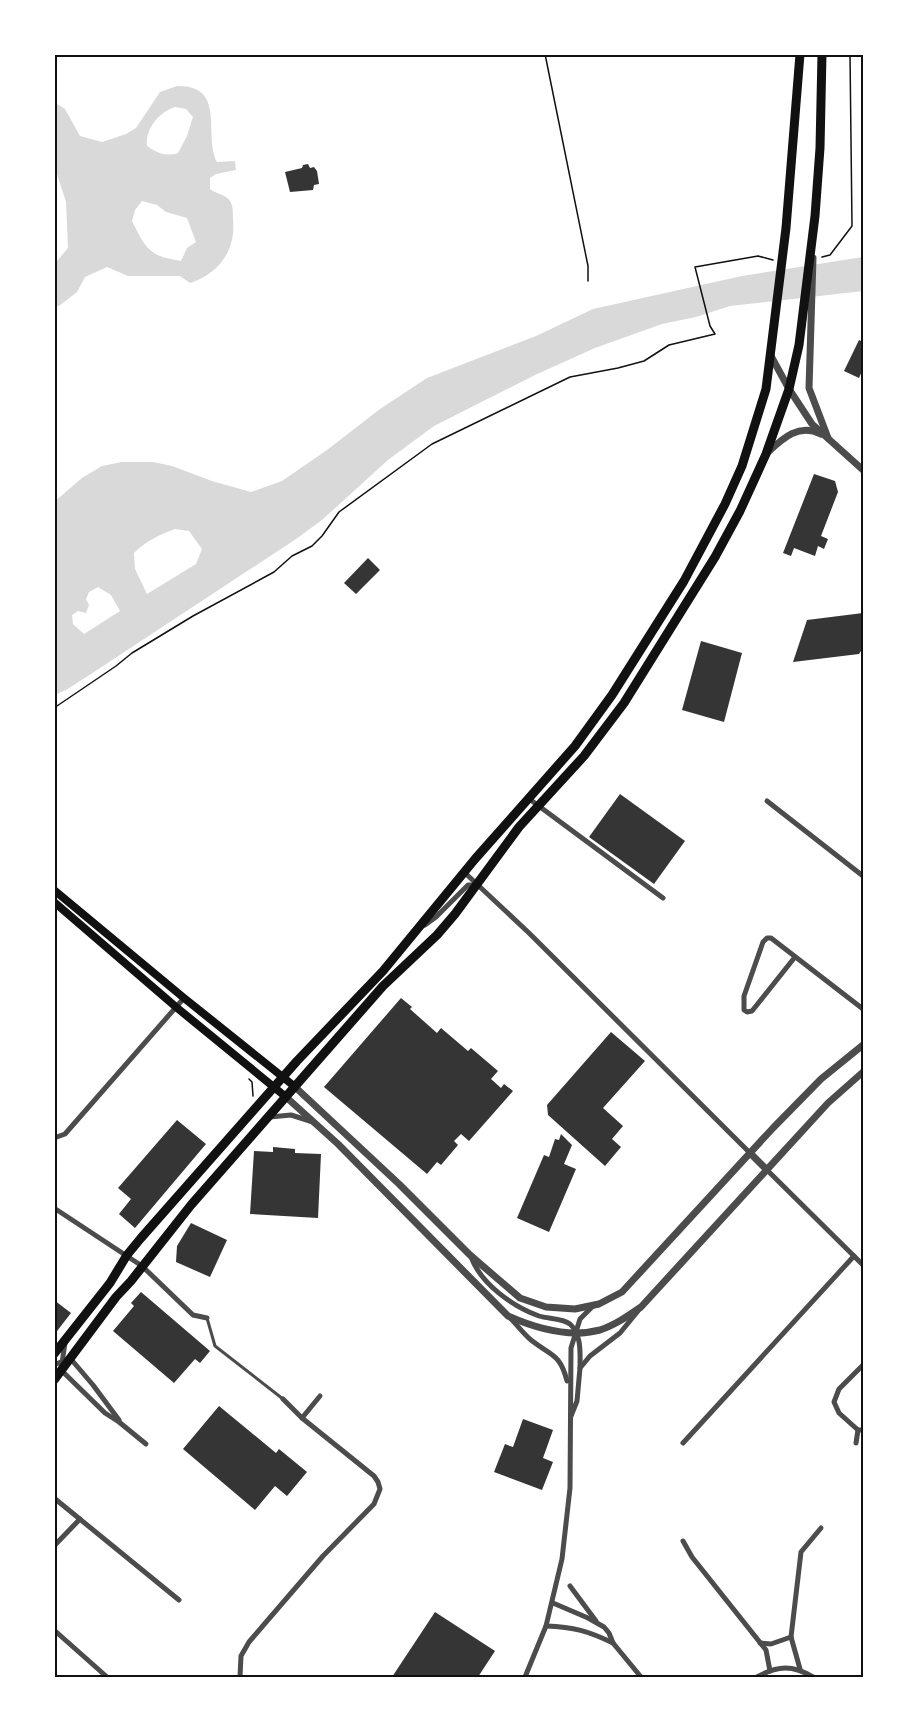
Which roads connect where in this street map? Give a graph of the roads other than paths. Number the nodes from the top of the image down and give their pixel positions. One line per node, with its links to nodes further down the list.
1 (800, 54): 4 (main road)
2 (822, 54): 3 (main road)
3 (814, 235): 5 (main road); 6 (street)
4 (771, 356): 5 (street); 9 (main road)
5 (789, 389): 6 (street); 7 (main road)
6 (828, 438): 7 (street); 8 (street)
7 (766, 454): 11 (main road)
8 (863, 470)
9 (528, 798): 11 (street); 12 (main road)
10 (767, 801): 13 (street)
11 (537, 805): 14 (main road); 16 (street)
12 (464, 872): 14 (street); 18 (main road)
13 (863, 876)
14 (476, 885): 18 (street); 26 (main road); 32 (street)
15 (54, 890): 20 (main road)
16 (663, 898)
17 (54, 903): 21 (main road)
18 (412, 934): 25 (main road)
19 (795, 957): 19 (street); 22 (street)
20 (184, 998): 21 (street); 25 (main road)
21 (176, 1007): 27 (main road); 31 (street)
22 (863, 1009)
23 (863, 1045): 32 (street)
24 (863, 1072): 33 (street)
25 (283, 1077): 26 (main road); 27 (main road)
26 (294, 1086): 28 (main road); 35 (street)
27 (274, 1088): 28 (main road); 38 (main road)
28 (286, 1096): 29 (main road); 30 (street)
29 (269, 1117): 30 (street); 41 (main road)
30 (315, 1122): 36 (street)
31 (54, 1138)
32 (750, 1153): 33 (street); 42 (street)
33 (767, 1170): 39 (street); 43 (street)
34 (54, 1208): 38 (street)
35 (429, 1214): 36 (street); 37 (street)
36 (418, 1224): 44 (street)
37 (470, 1255): 42 (street); 46 (street)
38 (127, 1256): 41 (street); 47 (main road)
39 (854, 1256): 40 (street); 60 (street)
40 (863, 1265)
41 (142, 1266): 45 (street); 49 (main road)
42 (592, 1306): 46 (street)
43 (641, 1307): 46 (street); 51 (street)
44 (508, 1316): 46 (street); 53 (street)
45 (207, 1318): 55 (lane)
46 (575, 1331): 51 (street); 53 (street)
47 (65, 1339): 48 (main road); 49 (street)
48 (54, 1354)
49 (62, 1364): 52 (main road); 58 (street); 58 (street)
50 (863, 1365): 59 (street)
51 (580, 1368): 57 (street)
52 (54, 1380)
53 (569, 1389): 57 (street)
54 (320, 1396): 56 (street)
55 (283, 1399): 56 (street)
56 (302, 1418): 80 (street)
57 (570, 1420): 70 (street)
58 (119, 1422): 62 (street)
59 (860, 1430): 61 (street)
60 (683, 1443)
61 (856, 1443)
62 (146, 1444)
63 (54, 1498): 64 (street)
64 (80, 1519): 67 (street); 69 (street)
65 (821, 1528): 74 (street)
66 (683, 1541): 76 (street)
67 (54, 1546)
68 (570, 1586): 71 (street)
69 (179, 1600)
70 (552, 1603): 71 (street); 72 (street)
71 (597, 1623): 75 (street)
72 (546, 1626): 75 (street); 81 (street)
73 (54, 1630): 79 (street)
74 (791, 1637): 76 (street); 77 (street)
75 (613, 1643): 82 (street)
76 (760, 1643): 78 (street)
77 (800, 1670): 78 (street); 84 (street)
78 (770, 1671): 83 (street)
79 (107, 1677)
80 (240, 1677)
81 (525, 1677)
82 (641, 1677)
83 (757, 1677)
84 (813, 1677)

